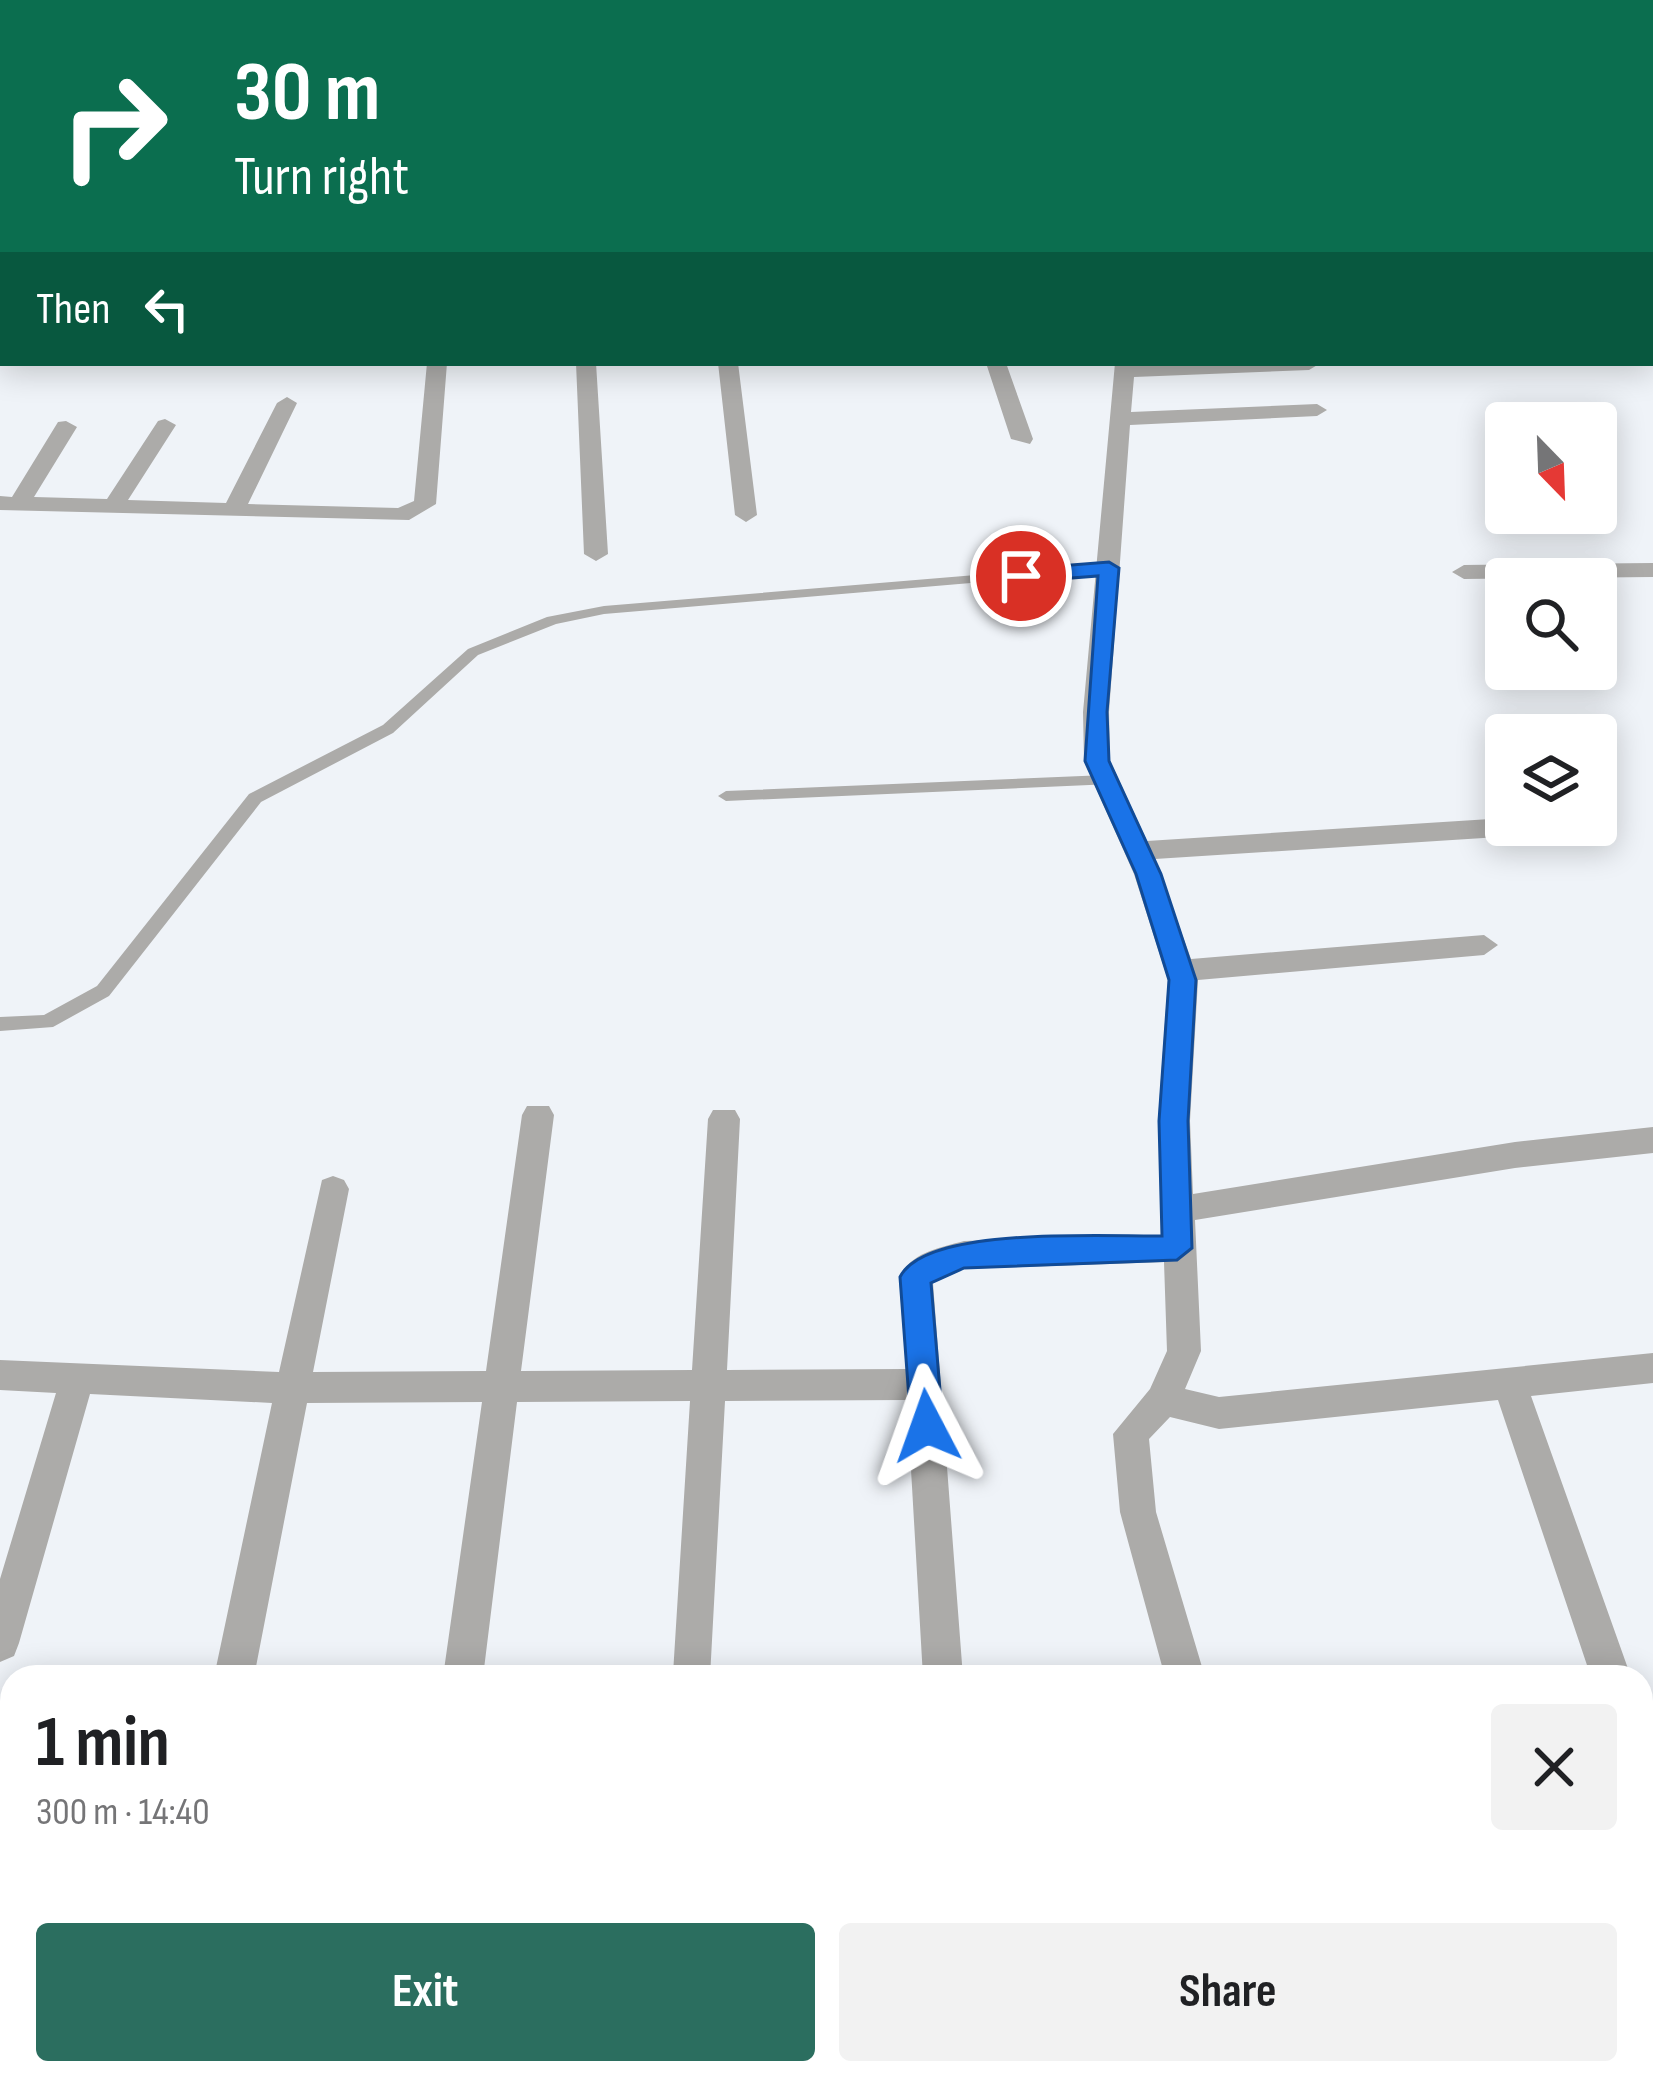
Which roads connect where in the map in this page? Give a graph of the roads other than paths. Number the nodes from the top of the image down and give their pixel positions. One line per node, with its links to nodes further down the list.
1 (436, 366): 15 (street)
2 (586, 366): 17 (street)
3 (728, 366): 16 (street)
4 (996, 366): 12 (street)
5 (1186, 366): 6 (street)
6 (1125, 367): 9 (street)
7 (287, 403): 15 (street)
8 (1317, 410): 9 (street)
9 (1123, 419): 18 (street)
10 (165, 425): 14 (street)
11 (66, 427): 13 (street)
12 (1022, 439)
13 (10, 504): 14 (street)
14 (113, 507): 15 (street)
15 (233, 512)
16 (746, 515)
17 (596, 554)
18 (1109, 568): 21 (street); 27 (lane)
19 (1653, 570): 20 (street)
20 (1464, 572)
21 (1106, 780): 22 (lane); 24 (street)
22 (726, 796)
23 (1485, 829): 24 (street)
24 (1138, 851): 26 (street)
25 (1484, 945): 26 (street)
26 (1180, 971): 32 (street)
27 (0, 1024)
28 (538, 1115): 41 (street)
29 (724, 1119): 39 (street)
30 (1653, 1140): 32 (street)
31 (333, 1189): 40 (street)
32 (1175, 1210): 33 (street)
33 (1177, 1248): 38 (street); 42 (street)
34 (1653, 1368): 37 (street)
35 (0, 1375): 36 (street)
36 (77, 1377): 40 (street); 43 (street)
37 (1509, 1382): 42 (street); 49 (street)
38 (924, 1384): 39 (street); 47 (street)
39 (712, 1387): 41 (street); 46 (street)
40 (292, 1388): 41 (street); 44 (street)
41 (498, 1388): 45 (street)
42 (1163, 1400): 48 (street)
43 (0, 1643)
44 (236, 1665)
45 (465, 1665)
46 (693, 1665)
47 (942, 1665)
48 (1182, 1665)
49 (1607, 1665)

